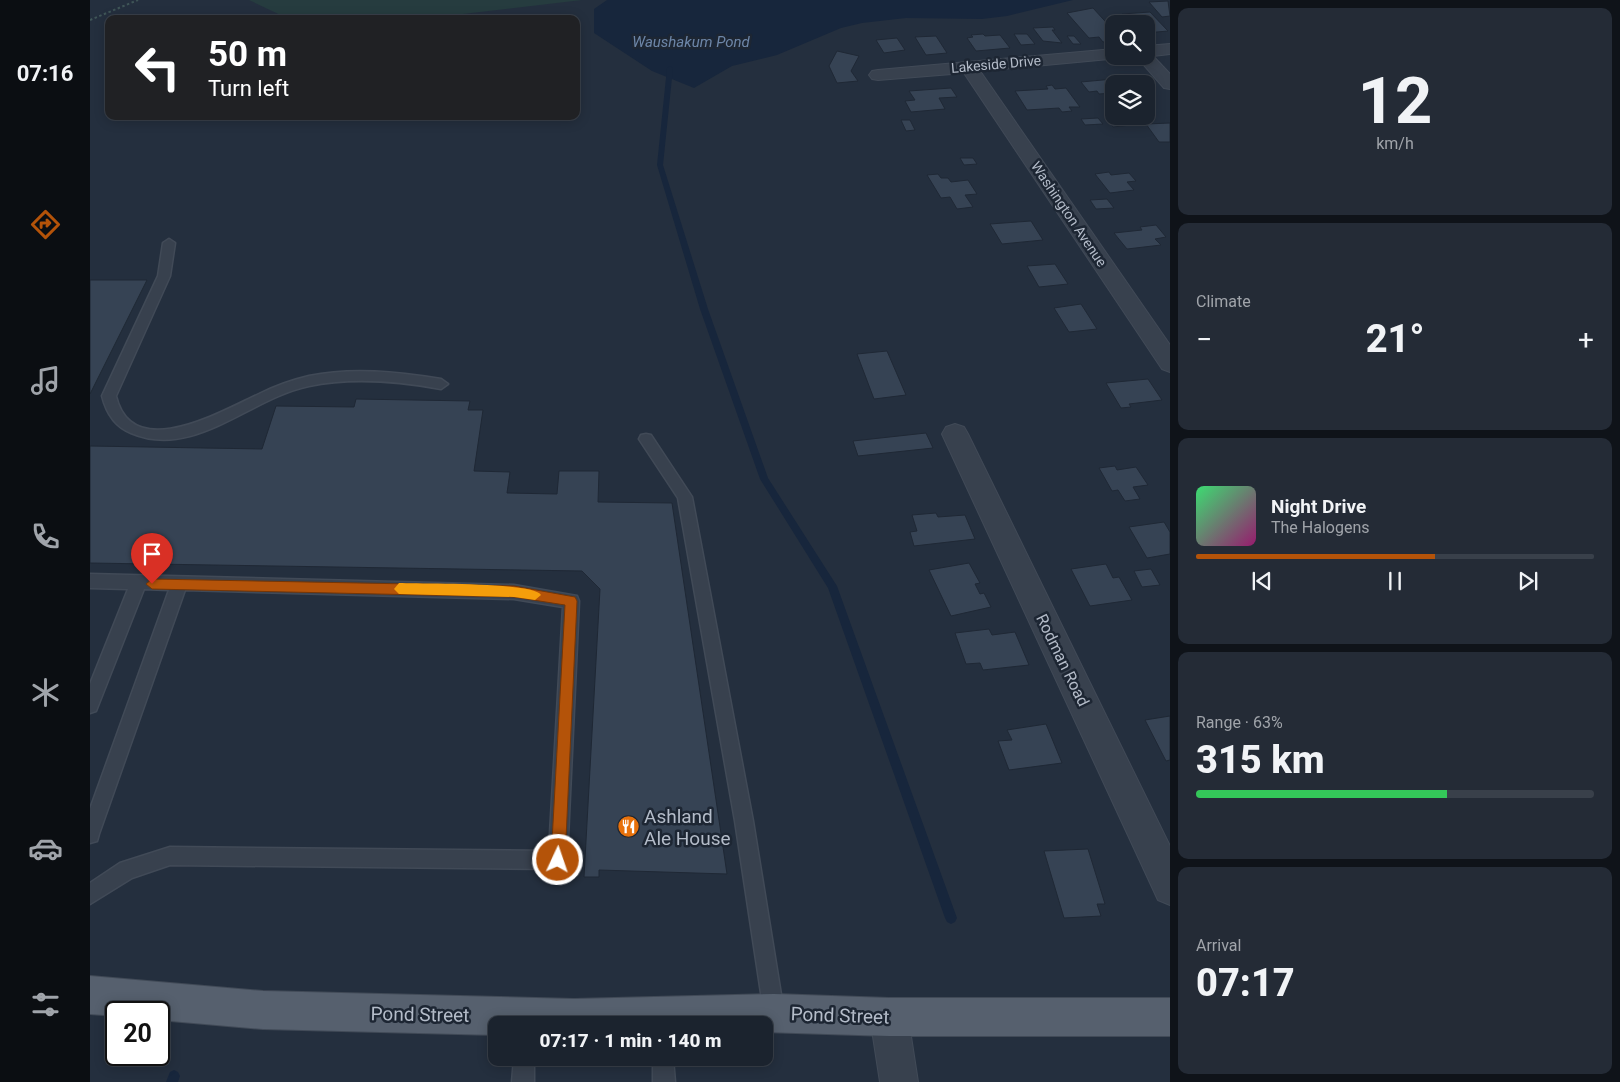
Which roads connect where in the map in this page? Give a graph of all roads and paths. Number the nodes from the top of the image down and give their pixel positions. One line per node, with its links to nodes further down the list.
1 (138, 0): 2 (path)
2 (90, 20)
3 (1170, 49): 4 (street)
4 (1155, 50)
5 (1105, 55): 7 (street, Lakeside Drive)
6 (1152, 65): 9 (street)
7 (968, 66): 8 (street, Lakeside Drive); 11 (street, Washington Avenue)
8 (878, 75)
9 (1170, 84)
10 (170, 243): 12 (lane)
11 (1170, 363)
12 (441, 384)
13 (955, 434): 20 (street, Rodman Road)
14 (646, 439): 23 (lane)
15 (90, 581): 16 (lane)
16 (138, 584): 17 (lane); 18 (lane)
17 (180, 584): 19 (lane); 21 (lane)
18 (90, 705)
19 (90, 834)
20 (1170, 888)
21 (90, 894)
22 (90, 995): 27 (main road, Pond Street)
23 (774, 1013): 24 (main road, Pond Street); 25 (main road, Pond Street)
24 (732, 1016)
25 (889, 1017): 26 (main road, Pond Street); 32 (street)
26 (1170, 1017)
27 (488, 1019)
28 (524, 1066): 30 (lane)
29 (663, 1066): 31 (lane)
30 (523, 1082)
31 (664, 1082)
32 (899, 1082)

